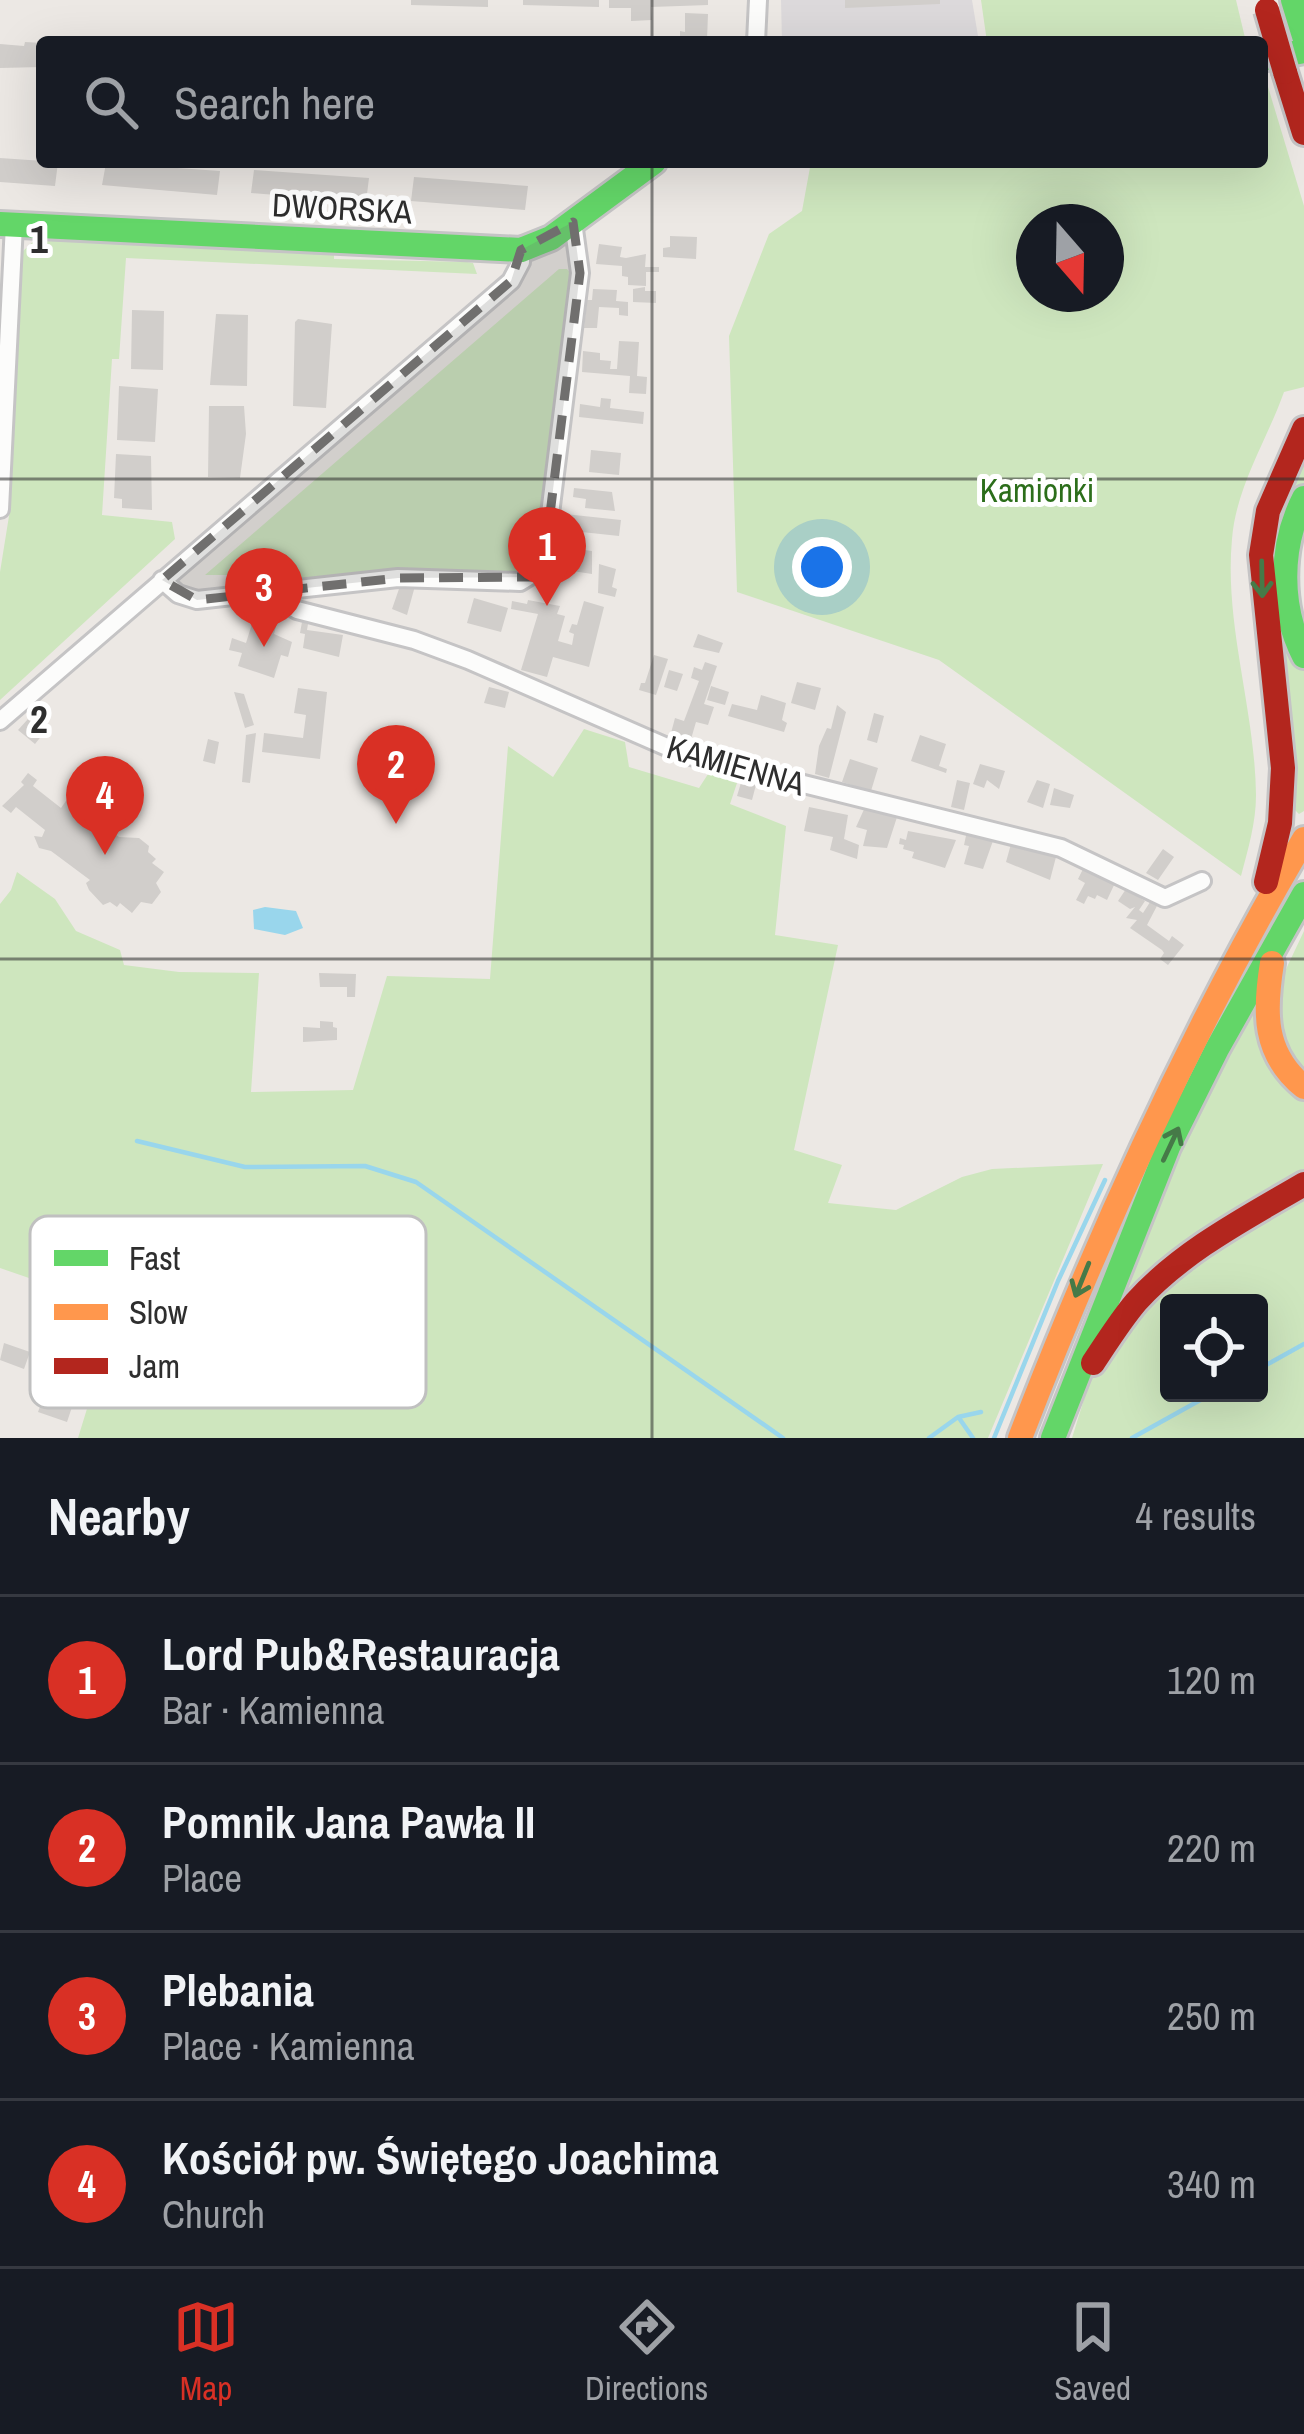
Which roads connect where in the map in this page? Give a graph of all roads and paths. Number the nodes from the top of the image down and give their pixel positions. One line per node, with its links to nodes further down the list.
1 (758, 0): 4 (street)
2 (1293, 0): 5 (main road)
3 (1266, 5): 8 (main road, bridge)
4 (756, 36)
5 (1304, 36)
6 (1304, 51): 7 (main road)
7 (1268, 58)
8 (1304, 134)
9 (646, 168): 10 (main road)
10 (573, 222): 12 (main road); 17 (street)
11 (7, 224): 12 (main road, DWORSKA); 15 (street)
12 (521, 250): 16 (street)
13 (1304, 429): 23 (main road, one-way to 23)
14 (1304, 498): 18 (main road)
15 (0, 509)
16 (162, 580): 17 (street); 19 (street)
17 (281, 592): 21 (street, KAMIENNA)
18 (1304, 656)
19 (0, 721)
20 (1304, 839): 23 (main road)
21 (1202, 881)
22 (1304, 894): 24 (main road)
23 (1251, 926): 28 (main road, one-way to 28)
24 (1279, 936): 25 (main road); 27 (main road, one-way to 24)
25 (1304, 1087)
26 (1304, 1184): 27 (main road)
27 (1067, 1401): 29 (main road)
28 (1021, 1438)
29 (1052, 1438)

